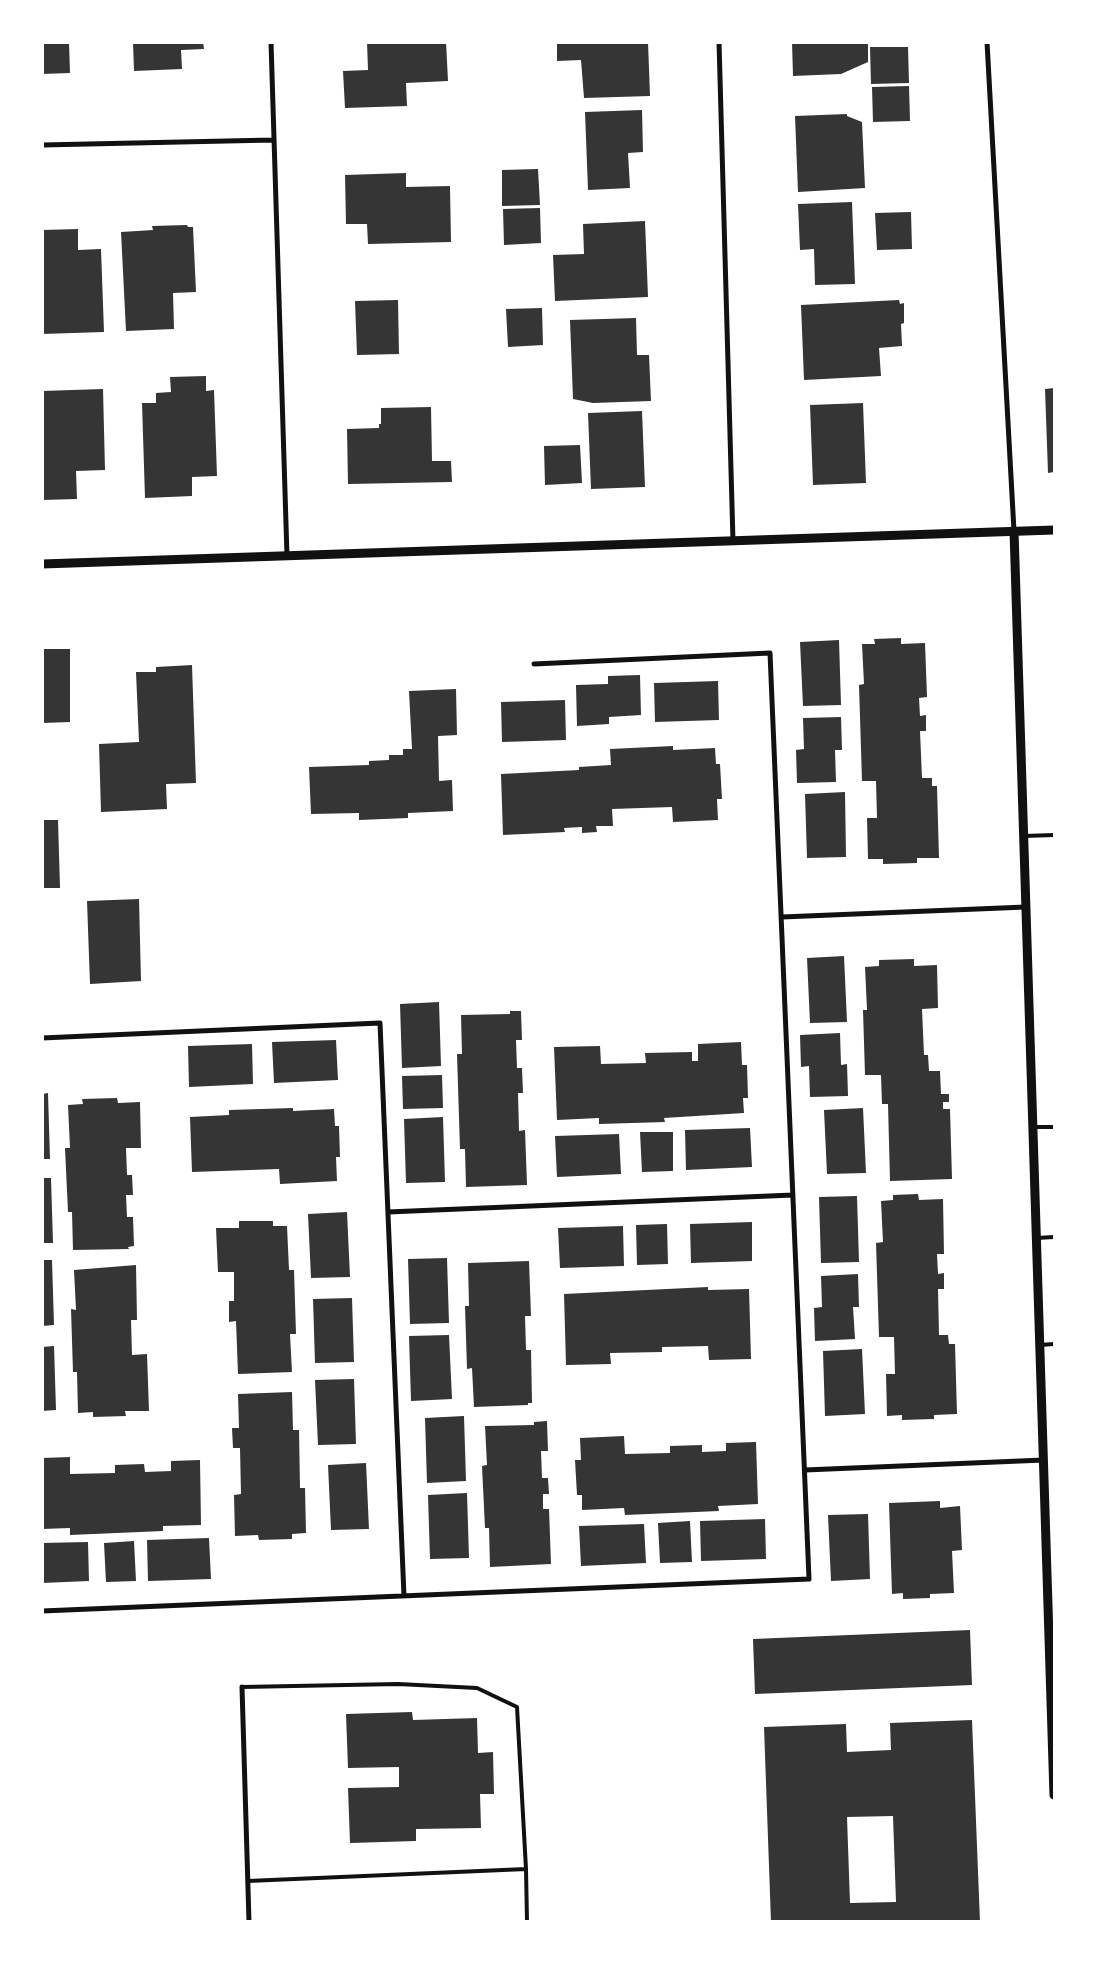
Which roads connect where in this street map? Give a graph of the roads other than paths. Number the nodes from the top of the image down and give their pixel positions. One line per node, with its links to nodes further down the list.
1 (271, 42): 4 (street)
2 (719, 42): 8 (street)
3 (987, 42): 7 (street)
4 (273, 140): 5 (street); 9 (street)
5 (42, 145)
6 (1054, 530): 7 (street)
7 (1014, 531): 8 (street); 13 (street)
8 (733, 541): 9 (street)
9 (287, 556): 10 (street)
10 (42, 564)
11 (534, 664): 15 (street)
12 (1054, 835): 13 (lane)
13 (1024, 836): 14 (street)
14 (1026, 907): 15 (street); 17 (street)
15 (782, 917): 19 (street)
16 (42, 1038): 20 (street)
17 (1034, 1127): 18 (lane); 22 (street)
18 (1054, 1127)
19 (793, 1195): 20 (street); 26 (street)
20 (388, 1212): 27 (street)
21 (1054, 1237): 22 (lane)
22 (1037, 1238): 24 (street)
23 (1054, 1344): 24 (lane)
24 (1040, 1345): 25 (street)
25 (1044, 1460): 26 (street); 30 (street)
26 (805, 1470): 27 (street)
27 (404, 1596): 28 (street)
28 (42, 1611)
29 (242, 1687): 31 (lane); 32 (street)
30 (1054, 1795)
31 (526, 1869): 32 (lane); 34 (lane)
32 (248, 1881): 33 (street)
33 (249, 1922)
34 (527, 1922)

